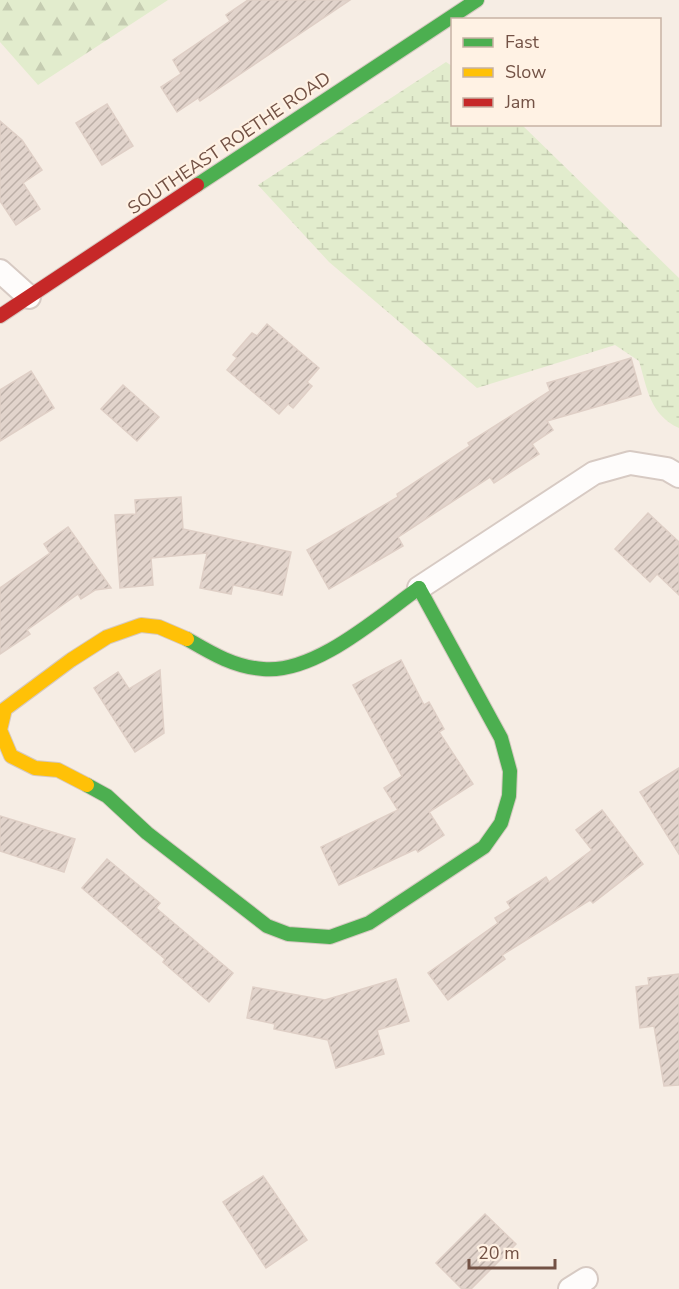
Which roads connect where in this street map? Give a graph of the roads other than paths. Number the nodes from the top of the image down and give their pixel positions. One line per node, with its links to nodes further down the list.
1 (477, 0): 3 (street, SOUTHEAST ROETHE ROAD)
2 (0, 271): 3 (street)
3 (29, 297): 4 (street, SOUTHEAST ROETHE ROAD)
4 (0, 316)
5 (679, 476): 6 (street)
6 (419, 588): 6 (street)

